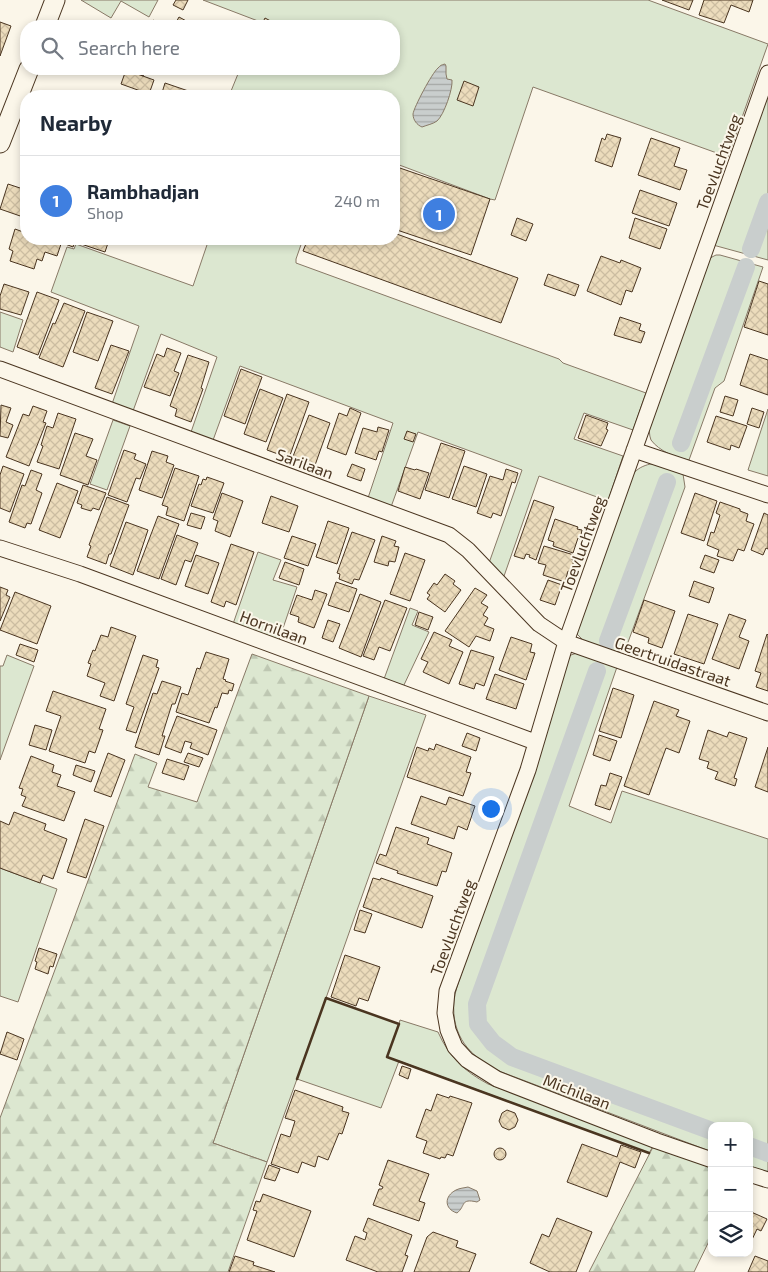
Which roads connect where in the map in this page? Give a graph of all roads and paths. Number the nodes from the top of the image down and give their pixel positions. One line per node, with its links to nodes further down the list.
1 (55, 0): 2 (street)
2 (47, 20)
3 (768, 73): 9 (street, Toevluchtweg)
4 (27, 75): 5 (street)
5 (21, 90)
6 (20, 92): 7 (street)
7 (0, 143)
8 (0, 369): 12 (street, Sarilaan)
9 (634, 450): 10 (street); 12 (street, Toevluchtweg)
10 (768, 495)
11 (0, 548): 14 (street, Hornilaan)
12 (566, 642): 13 (street, Geertruidastraat); 14 (street, Toevluchtweg)
13 (768, 713)
14 (535, 742): 15 (street, Toevluchtweg)
15 (448, 1030): 16 (street, Michilaan)
16 (708, 1159)
17 (753, 1175): 18 (street)
18 (768, 1180)

